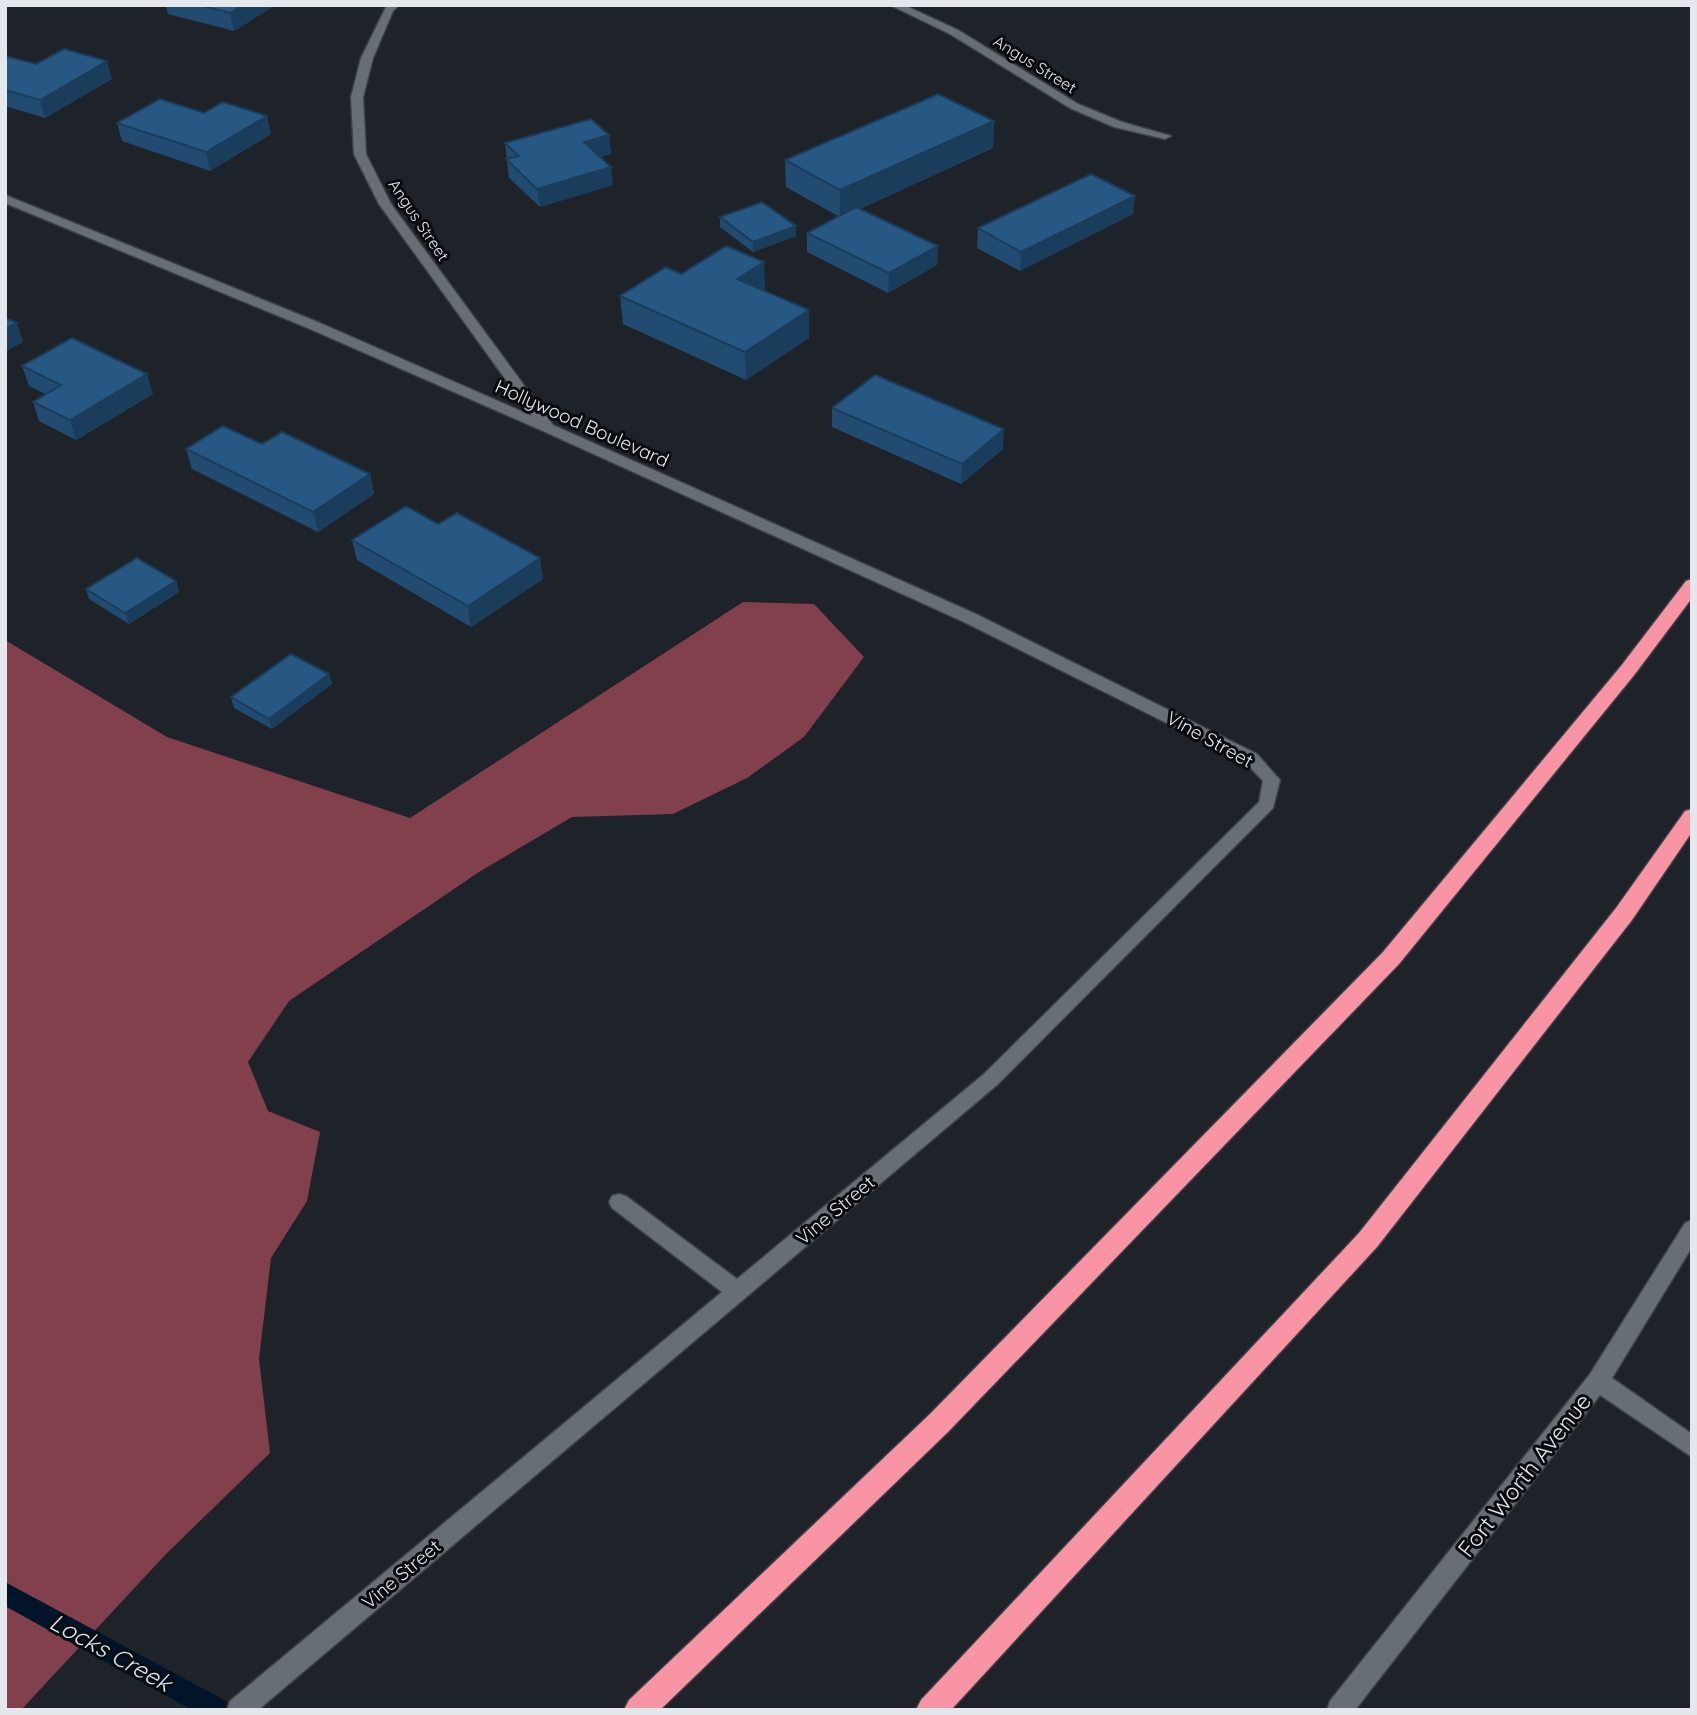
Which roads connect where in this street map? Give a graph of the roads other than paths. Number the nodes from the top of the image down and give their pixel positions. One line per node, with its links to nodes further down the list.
1 (394, 5): 5 (street, Angus Street)
2 (895, 5): 3 (street, Angus Street)
3 (1165, 136)
4 (5, 199): 5 (street, Hollywood Boulevard)
5 (548, 428): 7 (street, Hollywood Boulevard)
6 (1692, 585): 15 (highway)
7 (1135, 700): 11 (street, Vine Street)
8 (1692, 816): 16 (highway)
9 (619, 1202): 11 (street)
10 (1692, 1228): 12 (street, Fort Worth Avenue)
11 (738, 1292): 14 (street, Vine Street)
12 (1598, 1381): 13 (street); 17 (street, Fort Worth Avenue)
13 (1692, 1447)
14 (239, 1710)
15 (639, 1710)
16 (931, 1710)
17 (1339, 1710)

